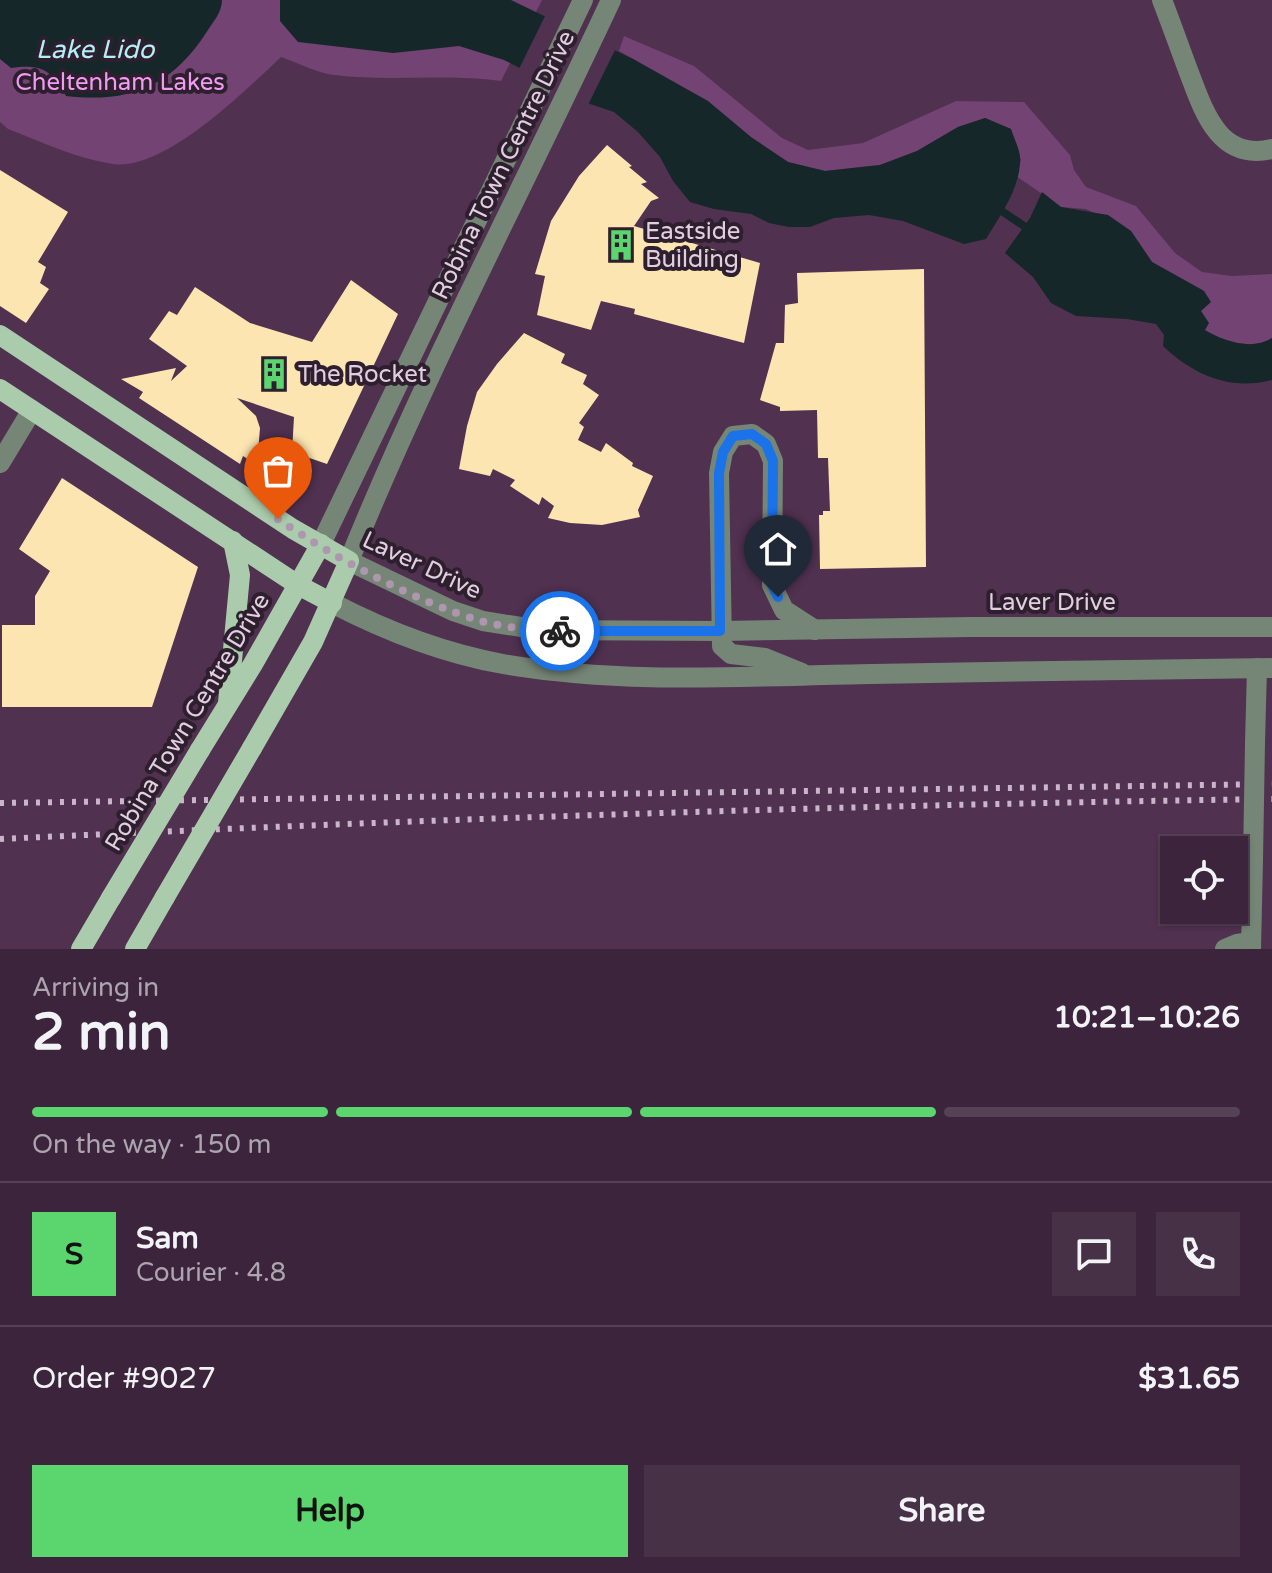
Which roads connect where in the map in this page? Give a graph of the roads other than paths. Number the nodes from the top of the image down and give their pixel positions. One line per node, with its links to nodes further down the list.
1 (583, 0): 10 (street, Robina Town Centre Drive)
2 (1162, 0): 4 (street)
3 (608, 5): 11 (street, Robina Town Centre Drive)
4 (1272, 149)
5 (0, 335): 10 (main road, Laver Drive)
6 (0, 389): 7 (main road)
7 (32, 410): 8 (street); 9 (main road)
8 (0, 463)
9 (233, 541): 12 (main road); 19 (main road)
10 (321, 544): 11 (main road, Laver Drive); 12 (main road, Robina Town Centre Drive)
11 (349, 561): 13 (main road, Robina Town Centre Drive); 15 (street, Laver Drive)
12 (298, 585): 13 (main road); 19 (main road, Robina Town Centre Drive)
13 (332, 603): 18 (street); 22 (main road, Robina Town Centre Drive, bridge)
14 (1272, 627): 16 (street, Laver Drive)
15 (720, 631): 16 (street, Laver Drive); 16 (street); 18 (street)
16 (816, 631)
17 (1264, 668): 18 (street); 20 (street, bridge)
18 (805, 675)
19 (227, 707): 21 (main road, Robina Town Centre Drive, bridge)
20 (1251, 946): 23 (street)
21 (81, 949)
22 (135, 949)
23 (1225, 949)

